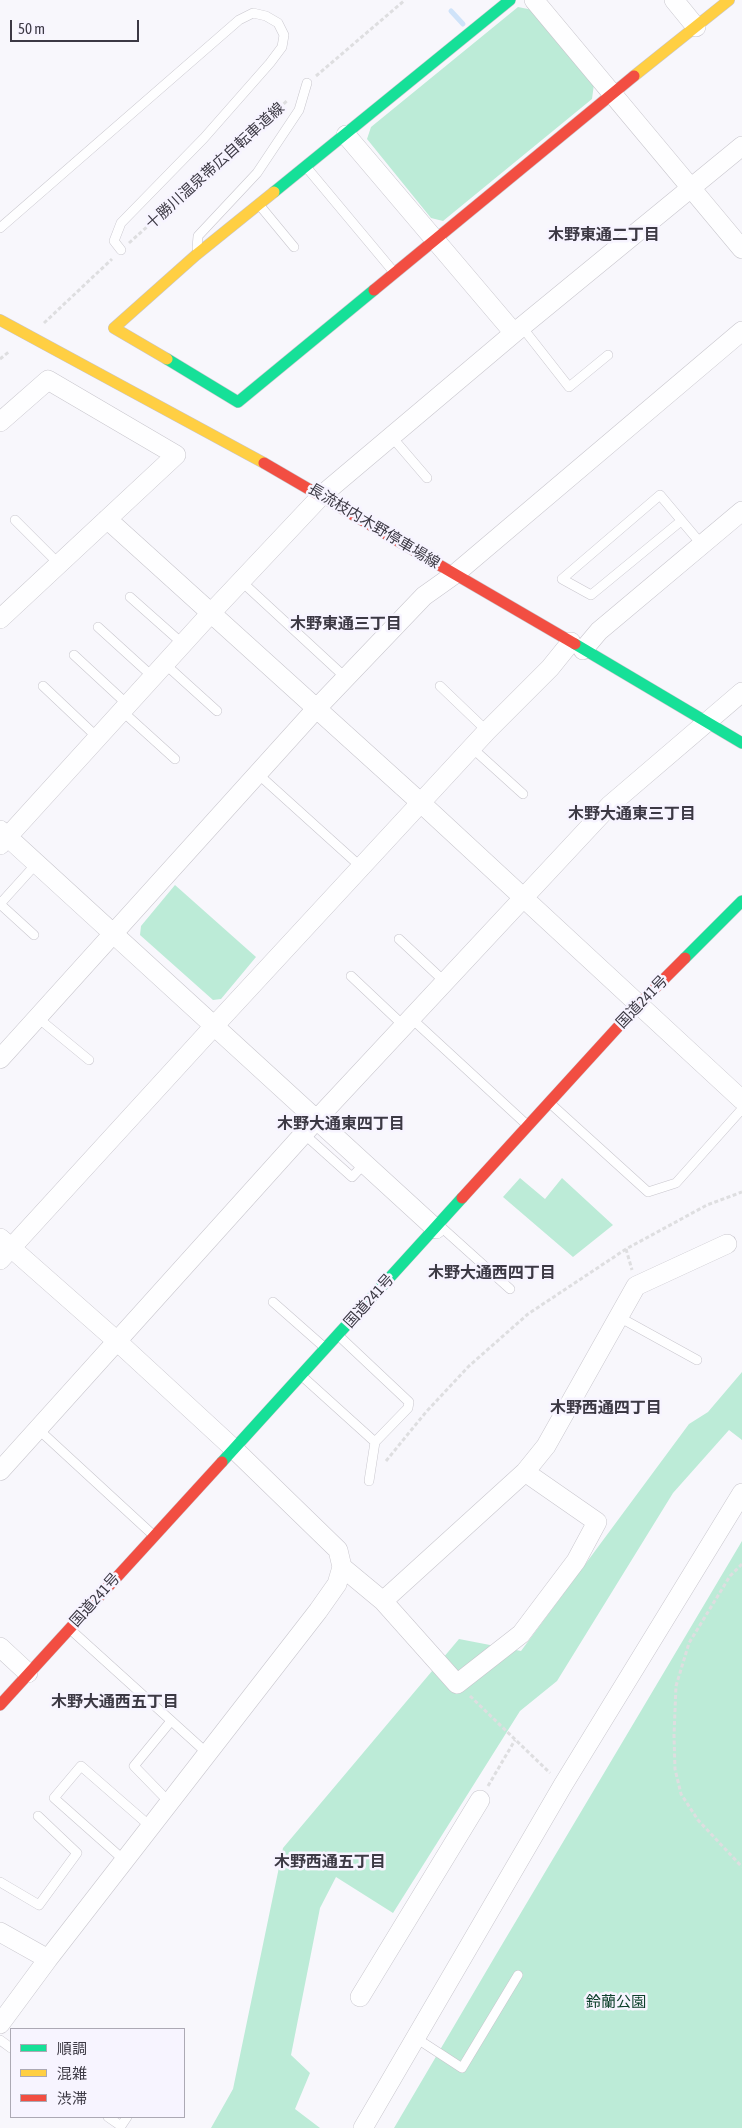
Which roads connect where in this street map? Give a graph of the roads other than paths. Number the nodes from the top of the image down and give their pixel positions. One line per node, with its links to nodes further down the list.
1 (510, 0): 8 (main road)
2 (534, 0): 7 (street)
3 (674, 0): 5 (street)
4 (729, 0): 5 (main road)
5 (696, 27): 7 (main road)
6 (307, 83): 18 (lane)
7 (612, 94): 11 (street); 14 (main road)
8 (346, 135): 10 (main road); 14 (street)
9 (742, 146): 11 (street)
10 (306, 167): 12 (main road); 19 (lane)
11 (692, 188): 16 (street); 21 (street)
12 (260, 204): 15 (lane); 18 (main road)
13 (0, 228): 17 (lane)
14 (435, 240): 19 (main road); 21 (street)
15 (294, 247)
16 (742, 249)
17 (121, 250)
18 (196, 255): 19 (main road)
19 (395, 273)
20 (3, 321): 27 (main road, 長流枝内木野停車場線)
21 (518, 330): 23 (lane); 25 (street)
22 (742, 332): 34 (street)
23 (608, 356)
24 (0, 422): 29 (street)
25 (391, 436): 26 (lane); 27 (street)
26 (428, 478)
27 (322, 495): 34 (main road, 長流枝内木野停車場線); 35 (street)
28 (742, 511): 32 (street)
29 (107, 519): 33 (street); 37 (street)
30 (15, 520): 33 (lane)
31 (681, 521): 31 (lane); 32 (lane)
32 (702, 545): 41 (street)
33 (59, 564): 38 (street)
34 (455, 574): 41 (main road, 長流枝内木野停車場線); 44 (street)
35 (241, 581): 37 (street); 44 (lane)
36 (130, 597): 40 (lane)
37 (210, 614): 40 (street); 49 (street)
38 (0, 620)
39 (98, 627): 43 (lane)
40 (183, 644): 43 (street)
41 (577, 646): 51 (main road, 長流枝内木野停車場線); 52 (street)
42 (74, 655): 48 (lane)
43 (159, 670): 48 (street); 50 (lane)
44 (346, 678): 49 (street)
45 (43, 686): 53 (lane)
46 (440, 686): 52 (lane)
47 (742, 692): 51 (street)
48 (125, 708): 53 (street); 56 (lane)
49 (316, 709): 57 (street); 59 (street)
50 (217, 711)
51 (705, 722): 54 (main road, 長流枝内木野停車場線); 63 (street)
52 (486, 731): 55 (street)
53 (98, 738): 60 (street)
54 (742, 743)
55 (471, 747): 58 (lane); 59 (street)
56 (175, 759)
57 (258, 774): 62 (lane); 66 (street)
58 (523, 794)
59 (421, 802): 62 (street); 63 (street)
60 (3, 837): 61 (street)
61 (37, 863): 65 (lane); 66 (street)
62 (361, 867): 74 (street)
63 (523, 898): 70 (street); 71 (street)
64 (742, 901): 71 (main road, 国道241号)
65 (0, 904): 67 (lane)
66 (115, 934): 72 (street); 74 (street)
67 (34, 935)
68 (399, 939): 70 (lane)
69 (352, 976): 73 (lane)
70 (445, 982): 73 (street)
71 (638, 1005): 77 (street); 78 (main road, 国道241号)
72 (38, 1018): 75 (street); 76 (lane)
73 (407, 1022): 80 (street); 81 (lane)
74 (215, 1025): 80 (street); 86 (street)
75 (0, 1059)
76 (89, 1060)
77 (742, 1100)
78 (550, 1103): 79 (lane); 81 (main road, 国道241号)
79 (742, 1109)
80 (317, 1119): 82 (street); 83 (street)
81 (528, 1126): 84 (main road, 国道241号)
82 (304, 1134): 83 (lane); 91 (street)
83 (365, 1163): 84 (street)
84 (438, 1227): 87 (lane); 90 (main road, 国道241号)
85 (727, 1244): 89 (street)
86 (4, 1249): 91 (street)
87 (510, 1289)
88 (273, 1302): 92 (lane)
89 (619, 1317): 93 (lane); 99 (street)
90 (339, 1335): 92 (main road, 国道241号); 96 (lane)
91 (118, 1342): 95 (street); 97 (street)
92 (326, 1348): 94 (main road, 国道241号)
93 (697, 1360)
94 (301, 1376): 96 (lane); 97 (main road, 国道241号)
95 (38, 1429): 98 (street); 102 (lane)
96 (375, 1442): 100 (lane)
97 (233, 1448): 102 (main road, 国道241号); 103 (street)
98 (0, 1470)
99 (525, 1472): 104 (street); 104 (street)
100 (369, 1481)
101 (742, 1493): 122 (street)
102 (154, 1536): 105 (main road, 国道241号)
103 (342, 1567): 104 (street); 110 (street)
104 (384, 1601)
105 (70, 1628): 107 (main road, 国道241号); 109 (lane)
106 (0, 1647): 107 (street)
107 (28, 1674): 108 (main road, 国道241号)
108 (0, 1705)
109 (171, 1720): 110 (lane); 112 (lane)
110 (208, 1754): 112 (street)
111 (480, 1800): 120 (street)
112 (170, 1803): 114 (street)
113 (38, 1816): 116 (lane)
114 (151, 1828): 115 (street); 115 (lane)
115 (125, 1861): 118 (street)
116 (1, 1886)
117 (0, 1932): 118 (street)
118 (48, 1959): 121 (street)
119 (518, 1975): 122 (lane)
120 (360, 1996)
121 (0, 2024)
122 (416, 2038): 125 (street)
123 (109, 2118): 124 (lane)
124 (126, 2118)
125 (364, 2128)

